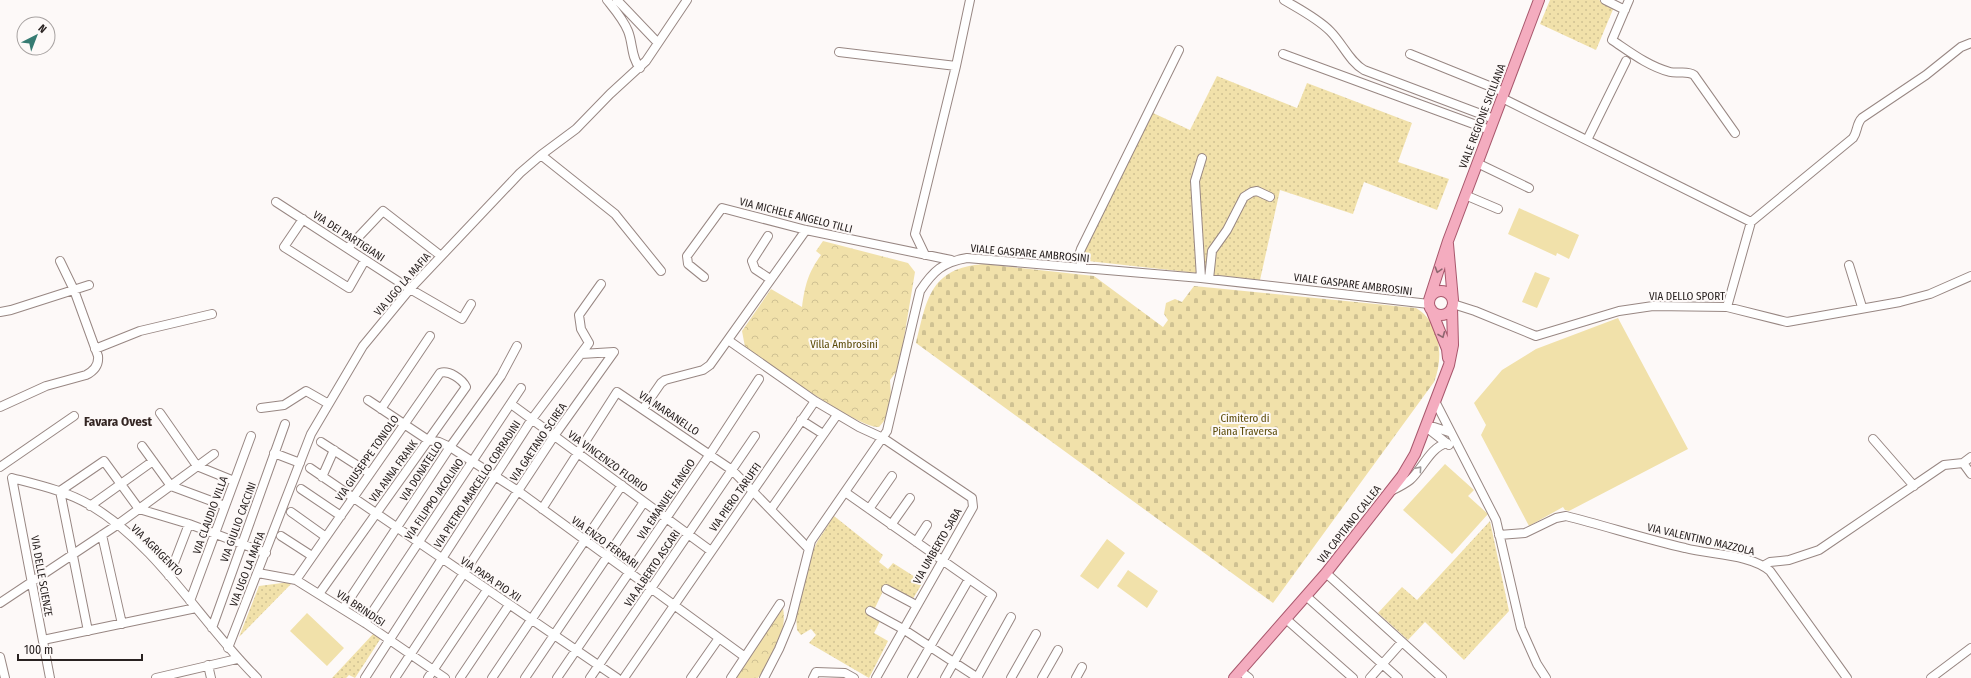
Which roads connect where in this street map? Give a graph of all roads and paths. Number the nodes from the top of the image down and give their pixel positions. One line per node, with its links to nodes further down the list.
1 (607, 0): 18 (street)
2 (618, 0): 10 (street)
3 (687, 0): 10 (street, VIA UGO LA MAFIA)
4 (970, 0): 17 (street)
5 (1284, 0): 20 (street)
6 (1539, 0): 19 (main road, VIALE REGIONE SICILIANA)
7 (1605, 0): 9 (street)
8 (1630, 0): 9 (street)
9 (1625, 10): 22 (street)
10 (658, 43): 18 (street, VIA UGO LA MAFIA)
11 (1971, 43): 33 (street)
12 (1179, 50): 44 (street)
13 (839, 52): 17 (street)
14 (1283, 54): 21 (street)
15 (1410, 54): 19 (street)
16 (1626, 61): 23 (street)
17 (956, 66): 38 (street)
18 (640, 68): 24 (street, VIA UGO LA MAFIA)
19 (1503, 95): 20 (main road, VIALE REGIONE SICILIANA); 23 (street)
20 (1494, 119): 21 (main road, VIALE REGIONE SICILIANA)
21 (1490, 130): 26 (main road, VIALE REGIONE SICILIANA)
22 (1735, 133)
23 (1588, 140): 33 (street)
24 (541, 155): 39 (street, VIA UGO LA MAFIA); 45 (street)
25 (1202, 158): 48 (street)
26 (1477, 163): 27 (street); 28 (main road, VIALE REGIONE SICILIANA)
27 (1529, 188)
28 (1465, 195): 31 (street); 36 (main road, VIALE REGIONE SICILIANA)
29 (1270, 197): 48 (street)
30 (276, 202): 32 (street, VIA DEI PARTIGIANI)
31 (1498, 209)
32 (303, 219): 37 (street, VIA DEI PARTIGIANI); 40 (street)
33 (1751, 222): 57 (street)
34 (806, 230): 38 (street, VIA MICHELE ANGELO TILLI); 47 (street, VIA MICHELE ANGELO TILLI); 49 (street)
35 (768, 236): 49 (street)
36 (1448, 241): 55 (main road, VIALE REGIONE SICILIANA, one-way to 55); 56 (main road, VIA CAPITANO CALLEA)
37 (348, 248): 39 (street); 40 (street, VIA DEI PARTIGIANI)
38 (924, 255): 41 (street, VIA MICHELE ANGELO TILLI)
39 (441, 256): 52 (street, VIA UGO LA MAFIA)
40 (365, 260): 52 (street, VIA DEI PARTIGIANI)
41 (951, 260): 44 (street, VIALE GASPARE AMBROSINI); 92 (street)
42 (60, 261): 53 (street)
43 (1849, 265): 58 (street)
44 (1083, 268): 48 (street, VIALE GASPARE AMBROSINI)
45 (661, 271)
46 (1971, 276): 58 (street, VIA DELLO SPORT)
47 (704, 277)
48 (1205, 278): 55 (street, VIALE GASPARE AMBROSINI)
49 (770, 279): 62 (street)
50 (601, 284): 65 (street, VIA PIETRO MARCELLO CORRADINI)
51 (89, 285): 53 (street)
52 (410, 289): 54 (street, VIA DEI PARTIGIANI); 72 (street, VIA UGO LA MAFIA)
53 (74, 290): 59 (street); 64 (street)
54 (471, 304)
55 (1429, 304): 56 (main road); 56 (main road); 66 (main road, one-way to 66)
56 (1453, 304): 57 (street, VIA DELLO SPORT); 66 (main road, VIA CAPITANO CALLEA)
57 (1727, 307): 58 (street, VIA DELLO SPORT)
58 (1862, 307)
59 (0, 312)
60 (212, 314): 64 (street)
61 (430, 336): 77 (street)
62 (728, 340): 71 (street, VIA UMBERTO SABA); 78 (street)
63 (517, 346): 98 (street, VIA DONATELLO)
64 (95, 349): 75 (street)
65 (581, 354): 82 (street, VIA PIETRO MARCELLO CORRADINI); 90 (street, VIA GAETANO SCIREA)
66 (1449, 365): 73 (main road, VIA CAPITANO CALLEA)
67 (440, 373): 85 (street, VIA GIUSEPPE TONIOLO); 94 (street, VIA ANNA FRANK)
68 (759, 378): 104 (street, VIA EMANUEL FANGIO)
69 (521, 388): 74 (street, VIA FILIPPO IACOLINO)
70 (368, 400): 77 (street, VIA ENZO FERRARI)
71 (815, 401): 80 (street, VIA UMBERTO SABA); 83 (street, VIA PIERO TARUFFI)
72 (327, 403): 76 (street); 108 (street, VIA UGO LA MAFIA)
73 (1436, 403): 86 (main road, VIA CAPITANO CALLEA); 87 (street)
74 (511, 404): 82 (street, VIA VINCENZO FLORIO); 107 (street, VIA FILIPPO IACOLINO)
75 (0, 407)
76 (261, 408)
77 (381, 409): 85 (street, VIA ENZO FERRARI)
78 (643, 409): 102 (street, VIA MARANELLO); 104 (street, VIA MARANELLO)
79 (160, 413): 110 (street)
80 (837, 415): 88 (street); 92 (street, VIA UMBERTO SABA)
81 (74, 416): 111 (street)
82 (532, 419): 90 (street, VIA VINCENZO FLORIO); 116 (street, VIA PIETRO MARCELLO CORRADINI)
83 (801, 420): 88 (street); 128 (street, VIA PIERO TARUFFI)
84 (286, 424): 101 (street, VIA GIULIO CACCINI)
85 (404, 424): 94 (street, VIA ENZO FERRARI); 114 (street, VIA GIUSEPPE TONIOLO)
86 (1426, 427): 87 (street); 96 (street); 130 (main road, VIA CAPITANO CALLEA)
87 (1449, 432): 100 (street)
88 (823, 434): 138 (street)
89 (251, 436): 120 (street, VIA CLAUDIO VILLA)
90 (554, 436): 102 (street, VIA VINCENZO FLORIO); 127 (street, VIA GAETANO SCIREA)
91 (755, 436): 113 (street, VIA ALBERTO ASCARI)
92 (883, 438): 129 (street); 166 (street, VIA UMBERTO SABA)
93 (1873, 439): 124 (street)
94 (428, 440): 98 (street, VIA ENZO FERRARI); 141 (street, VIA ANNA FRANK)
95 (322, 442): 99 (street)
96 (1447, 443): 100 (street); 130 (street, one-way to 96)
97 (142, 446): 106 (street)
98 (450, 447): 107 (street, VIA ENZO FERRARI); 148 (street, VIA DONATELLO)
99 (334, 450): 114 (street); 118 (street)
100 (1460, 451): 152 (street)
101 (274, 453): 108 (street); 158 (street, VIA GIULIO CACCINI)
102 (578, 453): 122 (street, VIA VINCENZO FLORIO); 137 (street, VIA MARANELLO)
103 (214, 454): 110 (street)
104 (710, 454): 113 (street, VIA MARANELLO); 143 (street, VIA EMANUEL FANGIO)
105 (1971, 457): 109 (street)
106 (153, 461): 121 (street); 123 (street)
107 (472, 461): 116 (street, VIA ENZO FERRARI); 157 (street, VIA FILIPPO IACOLINO)
108 (300, 463): 161 (street, VIA UGO LA MAFIA)
109 (1963, 463): 115 (street); 124 (street)
110 (197, 466): 120 (street); 123 (street)
111 (0, 467)
112 (310, 468): 118 (street, VIA PAPA PIO XII)
113 (732, 470): 128 (street, VIA MARANELLO); 150 (street, VIA ALBERTO ASCARI)
114 (369, 473): 131 (street, VIA GIUSEPPE TONIOLO)
115 (1971, 474)
116 (495, 476): 127 (street, VIA ENZO FERRARI); 165 (street, VIA PIETRO MARCELLO CORRADINI)
117 (892, 476): 139 (street)
118 (322, 477): 131 (street, VIA PAPA PIO XII)
119 (12, 478): 126 (street, VIA AGRIGENTO); 175 (street, VIA DELLE SCIENZE)
120 (234, 481): 135 (street, VIA CLAUDIO VILLA)
121 (121, 484): 126 (street); 134 (street); 136 (street)
122 (622, 485): 133 (street, VIA VINCENZO FLORIO); 155 (street)
123 (171, 486): 135 (street); 136 (street)
124 (1914, 486): 167 (street)
125 (301, 489): 142 (street)
126 (60, 491): 134 (street, VIA AGRIGENTO); 162 (street)
127 (518, 491): 137 (street, VIA ENZO FERRARI); 171 (street, VIA GAETANO SCIREA)
128 (753, 491): 138 (street, VIA MARANELLO); 160 (street, VIA PIERO TARUFFI)
129 (845, 492): 139 (street); 159 (street)
130 (1389, 492): 170 (main road, VIA CAPITANO CALLEA)
131 (353, 498): 141 (street, VIA PAPA PIO XII); 142 (street, VIA GIUSEPPE TONIOLO)
132 (910, 498): 146 (street)
133 (644, 502): 143 (street, VIA VINCENZO FLORIO); 164 (street)
134 (90, 506): 145 (street, VIA AGRIGENTO)
135 (225, 506): 149 (street, VIA CLAUDIO VILLA)
136 (139, 509): 144 (street); 145 (street)
137 (542, 509): 155 (street, VIA ENZO FERRARI)
138 (771, 509): 159 (street, VIA MARANELLO)
139 (868, 509): 146 (street)
140 (291, 512): 154 (street)
141 (375, 514): 148 (street, VIA PAPA PIO XII); 179 (street, VIA ANNA FRANK)
142 (341, 516): 154 (street, VIA GIUSEPPE TONIOLO)
143 (666, 518): 150 (street, VIA VINCENZO FLORIO); 169 (street, VIA EMANUEL FANGIO)
144 (189, 524): 149 (street); 172 (street)
145 (117, 525): 151 (street); 172 (street, VIA AGRIGENTO)
146 (891, 525): 156 (street)
147 (927, 525): 156 (street)
148 (397, 528): 157 (street, VIA PAPA PIO XII); 188 (street, VIA DONATELLO)
149 (215, 534): 158 (street); 181 (street, VIA CLAUDIO VILLA)
150 (688, 534): 160 (street, VIA VINCENZO FLORIO); 176 (street, VIA ALBERTO ASCARI)
151 (102, 535): 162 (street); 194 (street)
152 (1499, 535): 167 (street, VIA VALENTINO MAZZOLA); 254 (street)
153 (281, 536): 163 (street)
154 (326, 537): 163 (street, VIA GIUSEPPE TONIOLO)
155 (585, 540): 164 (street, VIA ENZO FERRARI); 192 (street)
156 (916, 542): 166 (street)
157 (418, 543): 165 (street, VIA PAPA PIO XII); 193 (street, VIA FILIPPO IACOLINO)
158 (241, 544): 161 (street); 195 (street, VIA GIULIO CACCINI)
159 (808, 548): 240 (street)
160 (711, 551): 185 (street, VIA PIERO TARUFFI)
161 (266, 553): 168 (street, VIA UGO LA MAFIA)
162 (72, 555): 175 (street); 197 (street)
163 (312, 556): 174 (street, VIA GIUSEPPE TONIOLO)
164 (607, 556): 169 (street, VIA ENZO FERRARI); 199 (street)
165 (442, 559): 171 (street, VIA PAPA PIO XII); 202 (street, VIA PIETRO MARCELLO CORRADINI)
166 (941, 561): 173 (street); 186 (street, VIA UMBERTO SABA)
167 (1763, 566): 255 (street, VIA VALENTINO MAZZOLA)
168 (258, 573): 174 (street, VIA BRINDISI); 205 (street, VIA UGO LA MAFIA)
169 (629, 573): 176 (street, VIA ENZO FERRARI); 207 (street, VIA EMANUEL FANGIO)
170 (1326, 573): 180 (main road, VIA CAPITANO CALLEA); 203 (street)
171 (464, 574): 178 (street, VIA PAPA PIO XII); 209 (street, VIA GAETANO SCIREA)
172 (169, 576): 181 (street, VIA AGRIGENTO)
173 (969, 579): 204 (street); 213 (street)
174 (296, 580): 179 (street, VIA BRINDISI)
175 (32, 582): 182 (street); 201 (street, VIA DELLE SCIENZE)
176 (651, 589): 185 (street, VIA ENZO FERRARI); 216 (street, VIA ALBERTO ASCARI)
177 (886, 589): 186 (street)
178 (487, 590): 184 (street, VIA PAPA PIO XII); 218 (street)
179 (319, 594): 188 (street, VIA BRINDISI)
180 (1306, 596): 191 (main road, VIA CAPITANO CALLEA); 214 (street)
181 (190, 601): 187 (street, VIA AGRIGENTO)
182 (0, 603)
183 (780, 604): 211 (street)
184 (509, 605): 192 (street, VIA PAPA PIO XII); 231 (street)
185 (673, 605): 200 (street, VIA ENZO FERRARI); 237 (street, VIA PIERO TARUFFI)
186 (916, 605): 196 (street, VIA UMBERTO SABA)
187 (196, 608): 194 (street); 195 (street, VIA AGRIGENTO)
188 (343, 609): 193 (street, VIA BRINDISI)
189 (870, 611): 196 (street)
190 (1011, 617): 245 (street)
191 (1286, 619): 219 (main road, VIA CAPITANO CALLEA); 250 (street)
192 (531, 620): 199 (street, VIA PAPA PIO XII); 232 (street)
193 (365, 623): 202 (street, VIA BRINDISI)
194 (122, 624): 197 (street)
195 (212, 628): 205 (street, VIA AGRIGENTO)
196 (903, 629): 204 (street); 242 (street, VIA UMBERTO SABA)
197 (88, 631): 201 (street)
198 (1036, 634): 246 (street)
199 (553, 635): 207 (street, VIA PAPA PIO XII); 233 (street)
200 (719, 638): 211 (street, VIA ENZO FERRARI); 238 (street)
201 (43, 640): 223 (street, VIA DELLE SCIENZE)
202 (389, 640): 209 (street, VIA BRINDISI); 227 (street, VIA PIETRO MARCELLO CORRADINI)
203 (1402, 642): 214 (street); 253 (street)
204 (930, 647): 213 (street); 243 (street)
205 (228, 648): 212 (street, VIA AGRIGENTO)
206 (1971, 648): 256 (street)
207 (576, 650): 216 (street, VIA PAPA PIO XII); 234 (street, VIA EMANUEL FANGIO)
208 (1058, 650): 247 (street)
209 (411, 654): 218 (street, VIA BRINDISI); 228 (street, VIA GAETANO SCIREA)
210 (0, 657): 222 (street)
211 (745, 657): 239 (street)
212 (237, 659): 215 (street); 226 (street, VIA AGRIGENTO)
213 (954, 662): 244 (street); 245 (street)
214 (1383, 664): 251 (street); 252 (street)
215 (208, 666): 224 (street); 225 (street)
216 (599, 666): 235 (street, VIA ALBERTO ASCARI); 236 (street, VIA PAPA PIO XII)
217 (1082, 668): 248 (street)
218 (433, 670): 229 (street); 230 (street, VIA BRINDISI)
219 (1237, 674): 249 (street)
220 (814, 675): 221 (street)
221 (844, 676): 241 (street)
222 (5, 678)
223 (50, 678)
224 (156, 678)
225 (211, 678)
226 (257, 678)
227 (365, 678)
228 (395, 678)
229 (428, 678)
230 (445, 678)
231 (460, 678)
232 (492, 678)
233 (525, 678)
234 (557, 678)
235 (590, 678)
236 (617, 678)
237 (624, 678)
238 (691, 678)
239 (731, 678)
240 (764, 678)
241 (854, 678)
242 (876, 678)
243 (912, 678)
244 (945, 678)
245 (978, 678)
246 (1011, 678)
247 (1042, 678)
248 (1076, 678)
249 (1249, 678)
250 (1353, 678)
251 (1370, 678)
252 (1398, 678)
253 (1442, 678)
254 (1546, 678)
255 (1847, 678)
256 (1931, 678)

